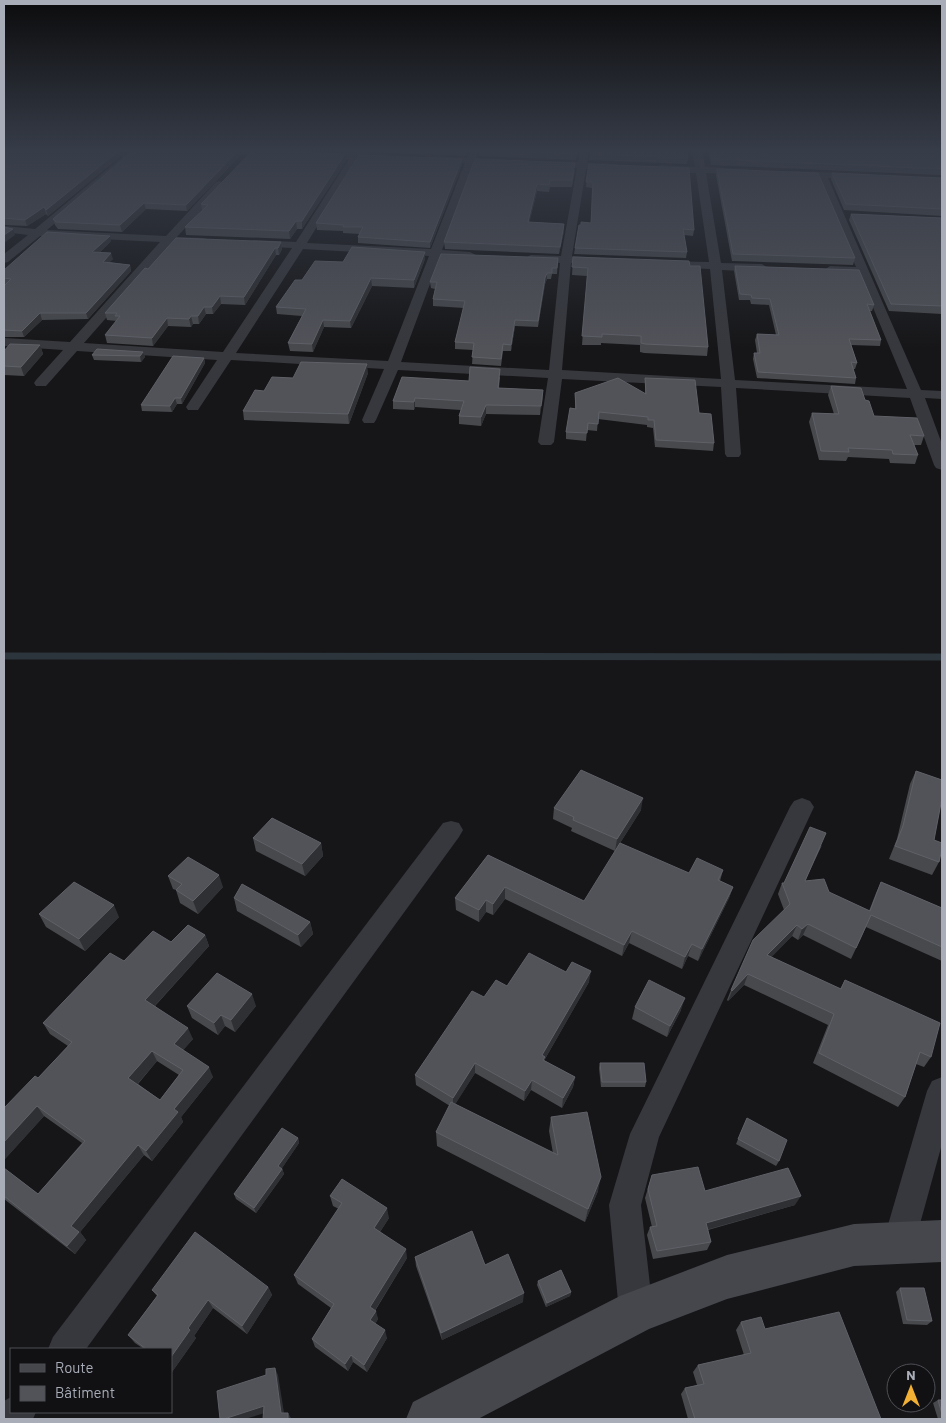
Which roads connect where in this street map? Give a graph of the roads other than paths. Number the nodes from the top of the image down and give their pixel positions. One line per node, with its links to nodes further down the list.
1 (56, 215): 9 (street)
2 (191, 215): 10 (street)
3 (319, 215): 13 (street)
4 (450, 215): 14 (street)
5 (574, 215): 17 (street)
6 (707, 215): 21 (street)
7 (844, 215): 24 (street)
8 (4, 229): 9 (street)
9 (37, 231): 10 (street); 18 (street)
10 (169, 239): 11 (street); 26 (street)
11 (216, 241)
12 (244, 243): 13 (street)
13 (300, 245): 14 (street); 27 (street)
14 (434, 254): 15 (street); 28 (street)
15 (481, 256)
16 (519, 257): 17 (street)
17 (566, 259): 19 (street); 29 (street)
18 (4, 260)
19 (613, 262)
20 (650, 264): 21 (street)
21 (716, 267): 22 (street); 31 (street)
22 (775, 269)
23 (814, 270): 24 (street)
24 (863, 271): 32 (street)
25 (4, 342): 26 (street)
26 (74, 346): 27 (street); 30 (street)
27 (226, 356): 28 (street); 34 (street)
28 (393, 365): 29 (street); 35 (street)
29 (555, 375): 31 (street); 36 (street)
30 (41, 383)
31 (730, 383): 32 (street); 37 (street)
32 (916, 394): 33 (street); 38 (street)
33 (942, 395)
34 (193, 407)
35 (369, 420)
36 (546, 442)
37 (732, 454)
38 (942, 465)
39 (802, 807): 44 (street)
40 (451, 830): 45 (street)
41 (942, 1091): 43 (street)
42 (942, 1241): 43 (street)
43 (900, 1242): 44 (street)
44 (636, 1312): 46 (street)
45 (65, 1348)
46 (430, 1419)

